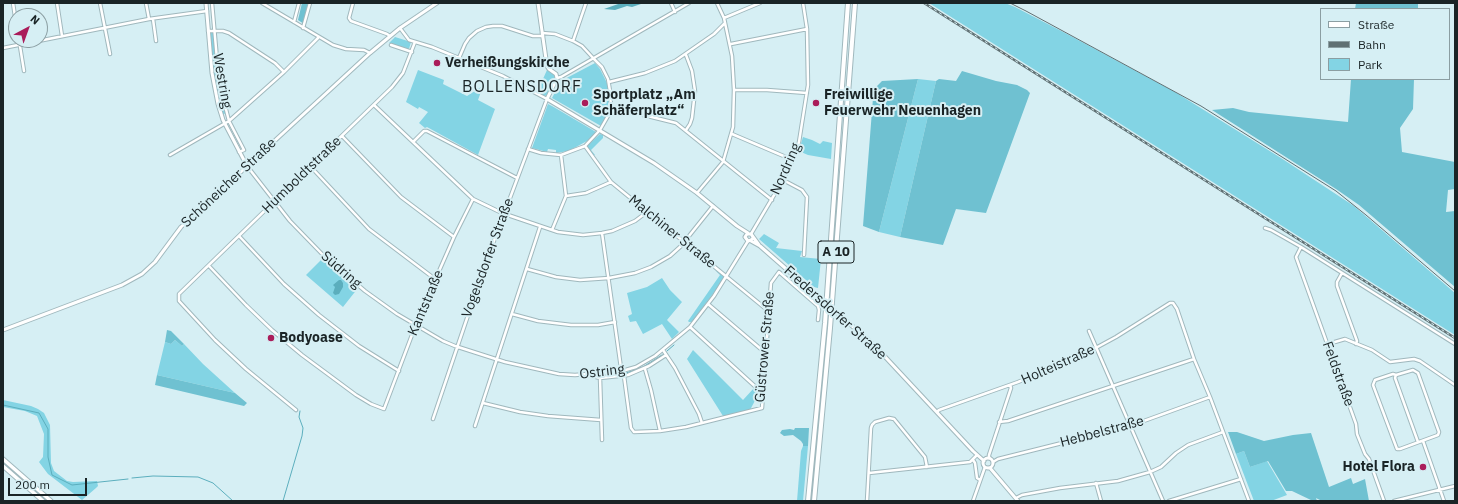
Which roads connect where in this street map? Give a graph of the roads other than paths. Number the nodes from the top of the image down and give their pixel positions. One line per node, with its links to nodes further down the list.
1 (57, 3): 33 (street)
2 (100, 3): 26 (street)
3 (146, 3): 23 (street)
4 (206, 3): 20 (street, Westring)
5 (212, 3): 30 (street, Westring)
6 (262, 3): 24 (street)
7 (299, 3): 24 (street)
8 (310, 3): 27 (street)
9 (354, 3): 34 (street)
10 (437, 3): 28 (street, Schöneicher Straße)
11 (538, 3): 32 (street)
12 (586, 3): 38 (street)
13 (671, 3): 21 (street)
14 (689, 3): 21 (street)
15 (717, 3): 22 (street)
16 (760, 3): 22 (street)
17 (804, 3): 29 (street, Nordring)
18 (848, 3): 167 (highway, A 10)
19 (855, 3): 168 (highway, A 10)
20 (207, 11): 23 (street); 31 (street, Westring)
21 (675, 12): 48 (street)
22 (724, 18): 25 (street)
23 (151, 19): 26 (street); 37 (street)
24 (294, 22): 27 (street)
25 (725, 23): 40 (street); 46 (street)
26 (104, 28): 33 (street); 45 (street)
27 (303, 28): 35 (street)
28 (400, 28): 34 (street, Schöneicher Straße); 39 (street)
29 (807, 29): 40 (street); 54 (street, Nordring)
30 (214, 30): 31 (street); 50 (street); 58 (street, Westring)
31 (208, 31): 59 (street, Westring)
32 (542, 35): 38 (street); 47 (street); 51 (street)
33 (62, 36): 36 (street)
34 (390, 36): 44 (street, Schöneicher Straße)
35 (318, 38): 44 (street); 50 (street)
36 (48, 39)
37 (156, 41)
38 (573, 41): 48 (street)
39 (415, 42): 43 (street, Humboldtstraße); 47 (street)
40 (731, 44): 53 (street)
41 (391, 45): 43 (street)
42 (20, 48): 49 (street)
43 (412, 52): 56 (street, Humboldtstraße)
44 (370, 53): 72 (street, Schöneicher Straße)
45 (110, 54)
46 (686, 55): 52 (street); 61 (street)
47 (459, 58): 55 (street)
48 (594, 58): 51 (street); 52 (street)
49 (24, 71)
50 (284, 72): 58 (street)
51 (557, 78): 55 (street)
52 (609, 82): 57 (street)
53 (734, 90): 54 (street); 62 (street)
54 (807, 93): 71 (street, Nordring)
55 (547, 99): 60 (street); 66 (street, Vogelsdorfer Straße)
56 (374, 105): 63 (street, Humboldtstraße); 64 (street)
57 (611, 107): 60 (street); 61 (street)
58 (229, 121): 59 (street); 67 (street, Westring)
59 (225, 124): 67 (street, Westring); 69 (street)
60 (600, 130): 65 (street); 77 (street)
61 (686, 130): 70 (street)
62 (732, 134): 70 (street); 71 (street)
63 (342, 136): 73 (street, Humboldtstraße); 91 (street)
64 (413, 142): 74 (street); 79 (street)
65 (585, 146): 68 (street); 76 (street, Malchiner Straße)
66 (528, 149): 68 (street); 74 (street, Vogelsdorfer Straße)
67 (239, 152): 72 (street, Westring)
68 (561, 154): 78 (street)
69 (170, 155)
70 (723, 160): 77 (street); 80 (street)
71 (793, 160): 75 (street, Nordring)
72 (247, 166): 81 (street, Südring); 109 (street, Schöneicher Straße)
73 (311, 167): 81 (street, Humboldtstraße); 101 (street)
74 (517, 178): 84 (street, Vogelsdorfer Straße)
75 (783, 180): 80 (street, Nordring); 95 (street)
76 (611, 182): 78 (street); 83 (street, Malchiner Straße)
77 (697, 193): 82 (street)
78 (566, 196): 87 (street)
79 (473, 199): 84 (street); 91 (street, Kantstraße)
80 (772, 200): 89 (street, Nordring)
81 (274, 202): 90 (street, Humboldtstraße); 107 (street, Südring)
82 (713, 206): 89 (street); 93 (street)
83 (647, 212): 88 (street); 93 (street, Malchiner Straße)
84 (504, 214): 85 (street); 114 (street, Vogelsdorfer Straße)
85 (540, 226): 87 (street); 97 (street)
86 (1265, 228): 94 (street)
87 (552, 230): 88 (street)
88 (602, 233): 100 (street)
89 (748, 234): 92 (street, Fredersdorfer Straße); 92 (street)
90 (239, 236): 96 (street, Humboldtstraße); 122 (street)
91 (454, 237): 101 (street, Kantstraße)
92 (750, 240): 99 (street, Ostring); 135 (street, Fredersdorfer Straße, bridge)
93 (684, 242): 99 (street, Malchiner Straße); 100 (street)
94 (1301, 247): 98 (street); 111 (street, Feldstraße)
95 (804, 256)
96 (209, 266): 122 (street, Kantstraße); 134 (street, Humboldtstraße)
97 (527, 269): 100 (street); 104 (street)
98 (1342, 273): 112 (street); 113 (street)
99 (726, 277): 102 (street, Ostring); 103 (street, Malchiner Straße)
100 (609, 278): 106 (street)
101 (435, 279): 107 (street, Kantstraße)
102 (708, 304): 108 (street, Ostring); 117 (street)
103 (768, 310): 105 (street, Güstrower Straße); 117 (street, Güstrower Straße)
104 (512, 314): 106 (street); 120 (street)
105 (818, 320)
106 (615, 322): 123 (street)
107 (415, 325): 114 (street, Südring); 122 (street, Kantstraße)
108 (690, 327): 116 (street, Ostring); 131 (street)
109 (3, 330)
110 (1089, 331): 115 (street)
111 (1328, 344): 112 (street); 175 (street, Feldstraße)
112 (1356, 344): 128 (street)
113 (1455, 344)
114 (457, 347): 120 (street, Ostring); 136 (street, Vogelsdorfer Straße)
115 (1096, 348): 119 (street, Holteistraße); 129 (street, Holteistraße); 130 (street)
116 (663, 350): 118 (street); 123 (street, Ostring)
117 (766, 351): 131 (street, Güstrower Straße)
118 (666, 355): 121 (street, Ostring); 139 (street)
119 (1194, 359): 130 (street); 132 (street)
120 (496, 360): 124 (street, Ostring); 133 (street)
121 (644, 369): 126 (street, Ostring); 142 (street)
122 (399, 371)
123 (622, 371): 124 (street, Ostring); 126 (street)
124 (594, 373): 127 (street)
125 (1395, 375): 145 (street); 146 (street); 146 (street)
126 (624, 376): 127 (street, Ostring); 142 (street, Güstrower Straße)
127 (600, 378): 137 (street)
128 (1455, 384)
129 (1010, 385): 135 (street, Holteistraße); 138 (street)
130 (1113, 386): 138 (street); 141 (street)
131 (763, 392): 139 (street, Güstrower Straße)
132 (1210, 397): 141 (street, Hebbelstraße); 143 (street)
133 (483, 403): 137 (street); 140 (street)
134 (296, 410)
135 (937, 412): 147 (street, Fredersdorfer Straße)
136 (433, 419)
137 (601, 420): 144 (street)
138 (1000, 422): 148 (street)
139 (702, 423): 142 (street, Güstrower Straße)
140 (475, 426)
141 (1130, 426): 152 (street, Hebbelstraße); 157 (street)
142 (660, 430)
143 (1224, 432): 157 (street); 159 (street)
144 (602, 440)
145 (1423, 441): 146 (street); 163 (street)
146 (1418, 442)
147 (977, 455): 150 (street); 151 (street, Fredersdorfer Straße)
148 (989, 458): 151 (street); 152 (street)
149 (3, 459): 166 (main road)
150 (972, 460): 154 (street); 160 (street)
151 (984, 461): 155 (street)
152 (993, 462): 156 (street)
153 (3, 466): 165 (main road)
154 (927, 467): 158 (street); 158 (street)
155 (985, 467): 156 (street); 160 (street)
156 (991, 467): 164 (street)
157 (1150, 472): 161 (street); 172 (street)
158 (869, 473): 169 (street)
159 (1241, 479): 173 (street); 174 (street)
160 (980, 480): 170 (street)
161 (1096, 483): 164 (street); 171 (street)
162 (1455, 486): 163 (street)
163 (1440, 489): 176 (street); 177 (street)
164 (1017, 500)
165 (43, 501)
166 (51, 501)
167 (808, 501)
168 (814, 501)
169 (867, 501)
170 (973, 501)
171 (1101, 501)
172 (1163, 501)
173 (1169, 501)
174 (1249, 501)
175 (1384, 501)
176 (1394, 501)
177 (1444, 501)

